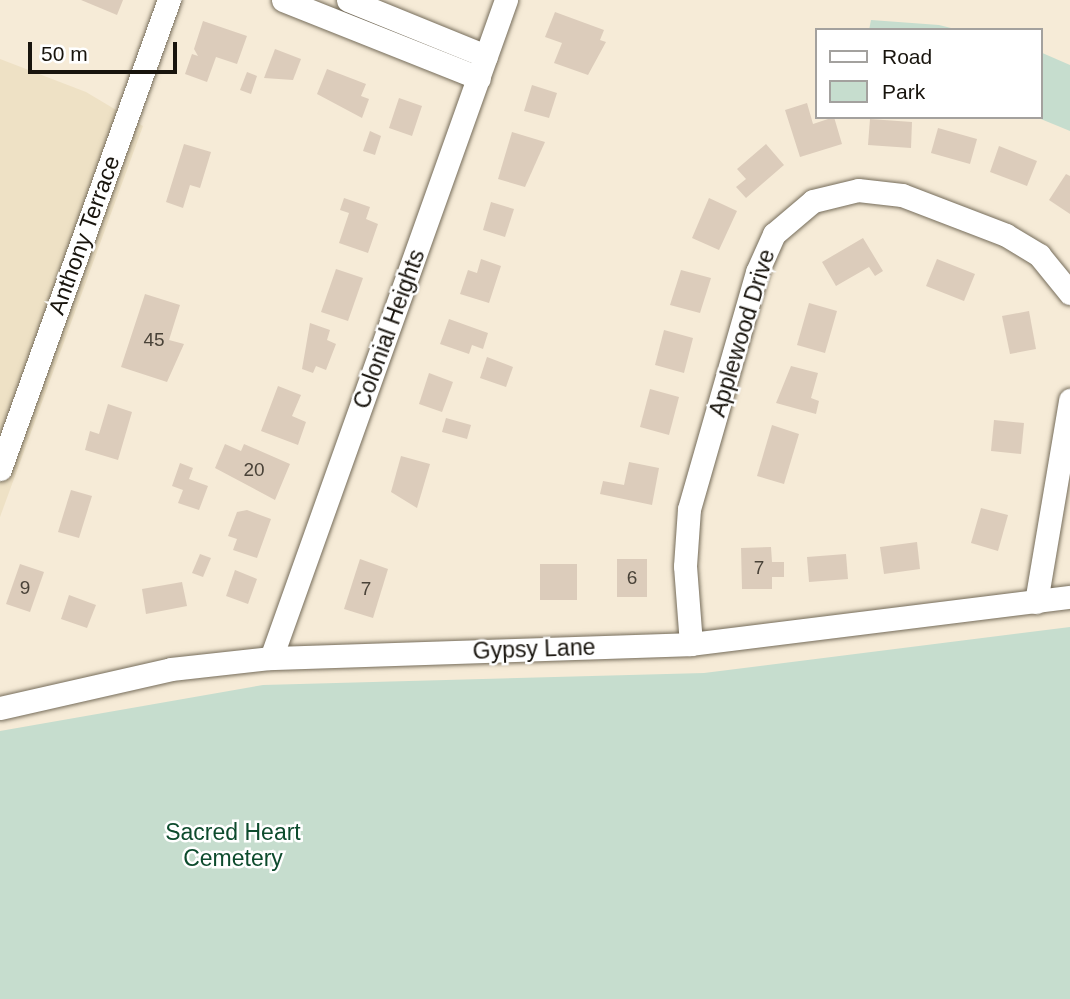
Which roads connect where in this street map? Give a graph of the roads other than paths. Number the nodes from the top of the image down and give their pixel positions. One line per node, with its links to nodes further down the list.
1 (169, 0): 11 (street, Anthony Terrace)
2 (283, 0): 6 (street)
3 (348, 0): 5 (street)
4 (506, 0): 7 (street, Colonial Heights)
5 (387, 15): 6 (street); 7 (street)
6 (379, 38): 8 (street)
7 (486, 56): 8 (street, Colonial Heights)
8 (479, 78): 15 (street, Colonial Heights)
9 (1070, 293): 14 (street, Applewood Drive)
10 (1070, 400): 13 (street)
11 (0, 469)
12 (1070, 597): 13 (street, Gypsy Lane)
13 (1036, 602): 14 (street, Gypsy Lane)
14 (691, 644): 15 (street, Gypsy Lane)
15 (271, 658): 16 (street, Gypsy Lane)
16 (0, 708)

